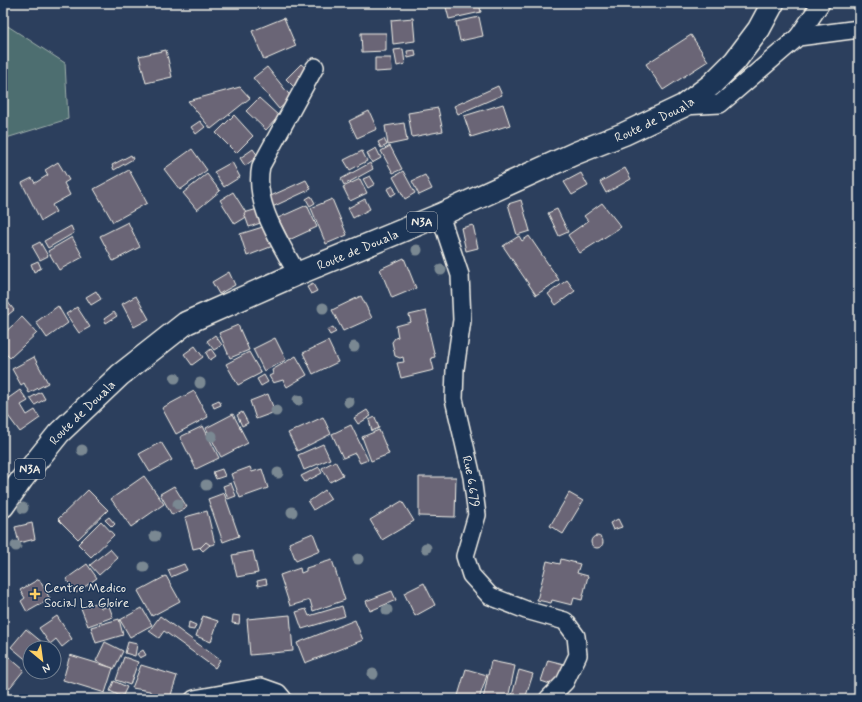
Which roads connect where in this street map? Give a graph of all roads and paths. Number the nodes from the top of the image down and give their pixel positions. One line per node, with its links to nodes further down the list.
1 (773, 3): 6 (highway, Route de Douala / N3A)
2 (821, 3): 4 (street)
3 (859, 29): 4 (street)
4 (798, 37): 6 (street)
5 (315, 67): 8 (street)
6 (683, 106): 7 (highway, Route de Douala / N3A)
7 (440, 215): 8 (highway, Route de Douala / N3A); 12 (street, Rue 6.679)
8 (297, 274): 9 (highway, Route de Douala / N3A)
9 (3, 506)
10 (194, 699): 11 (street)
11 (283, 699)
12 (548, 699)

